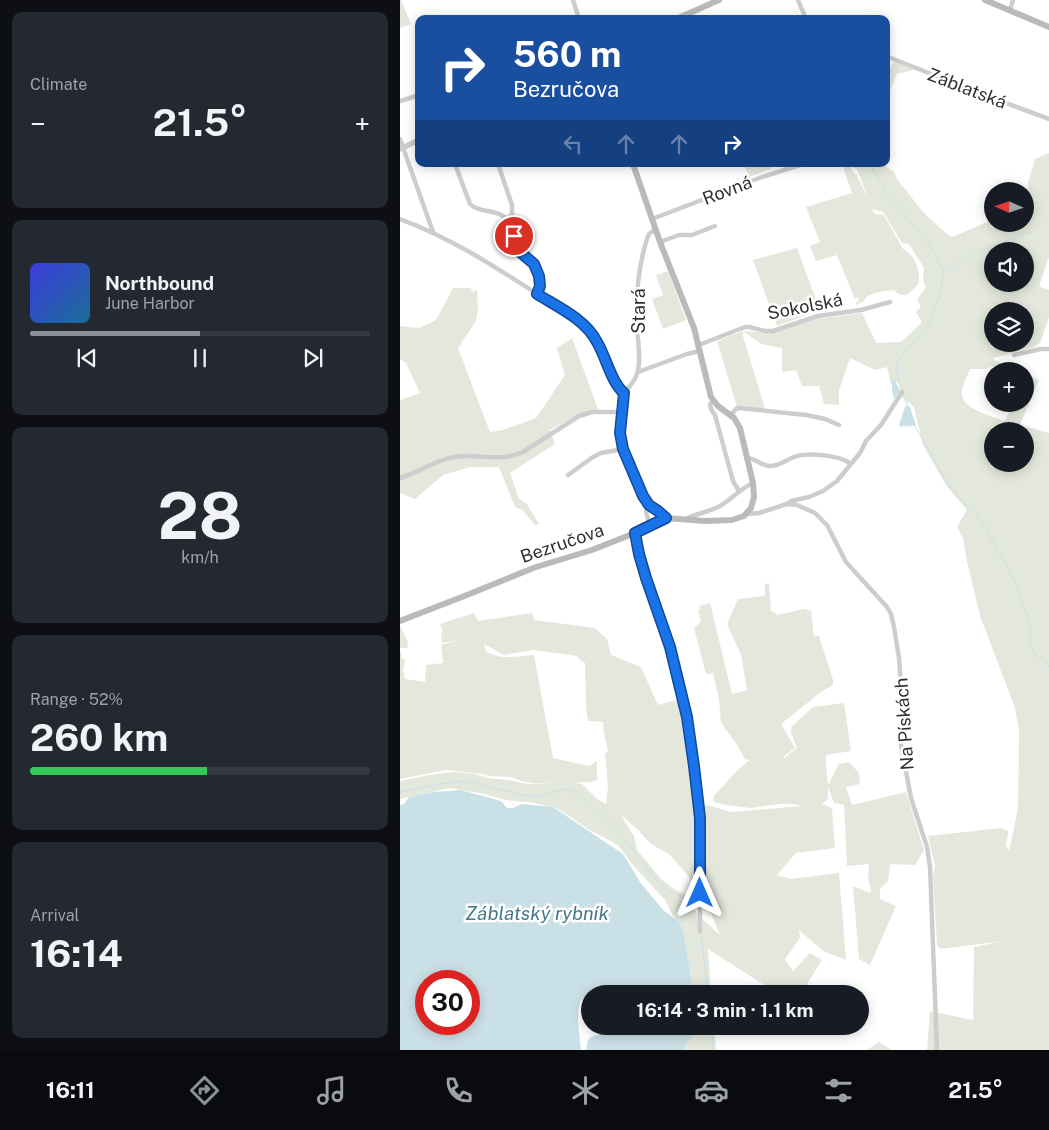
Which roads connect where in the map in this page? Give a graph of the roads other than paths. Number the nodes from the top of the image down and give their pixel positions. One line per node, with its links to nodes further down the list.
1 (573, 0): 7 (street)
2 (719, 0): 8 (main road)
3 (798, 0): 9 (street)
4 (985, 0): 6 (main road)
5 (1013, 0): 6 (street)
6 (1010, 10): 10 (main road)
7 (578, 15)
8 (685, 15)
9 (804, 15)
10 (1049, 27)
11 (890, 58): 14 (street, Záblatská)
12 (415, 95): 13 (street)
13 (400, 101)
14 (1049, 119)
15 (400, 139): 17 (street)
16 (415, 142): 17 (street)
17 (401, 148): 27 (street)
18 (456, 167): 24 (street)
19 (499, 167): 24 (street)
20 (634, 167): 23 (main road)
21 (794, 167): 23 (street, Rovná)
22 (400, 219): 27 (street)
23 (652, 219): 26 (main road)
24 (508, 220): 29 (street)
25 (715, 226): 28 (street)
26 (656, 229): 28 (main road); 34 (street, Stará)
27 (433, 232): 29 (street)
28 (660, 242): 31 (main road)
29 (537, 294): 36 (street)
30 (890, 302): 31 (street, Sokolská)
31 (699, 348): 34 (street, Sokolská); 37 (main road)
32 (1049, 349): 33 (street)
33 (1014, 355)
34 (638, 372): 36 (street)
35 (902, 392): 43 (street)
36 (624, 393): 38 (street)
37 (713, 400): 39 (main road); 47 (street)
38 (622, 412): 41 (street); 45 (street)
39 (731, 415): 40 (street); 42 (main road)
40 (839, 425)
41 (623, 449): 44 (street); 49 (street)
42 (747, 458): 43 (street); 46 (main road)
43 (851, 464): 48 (street)
44 (568, 475)
45 (400, 478)
46 (753, 482): 47 (street); 50 (main road)
47 (739, 491): 52 (street)
48 (787, 504): 50 (street); 57 (street, Na Pískách)
49 (649, 505): 51 (street); 53 (street)
50 (747, 514): 52 (main road, Bezručova)
51 (666, 518): 52 (main road, Bezručova); 53 (main road, Bezručova)
52 (686, 519)
53 (650, 525): 54 (main road, Bezručova)
54 (635, 533): 55 (main road, Bezručova); 56 (street)
55 (400, 621)
56 (700, 931)
57 (937, 1050)

